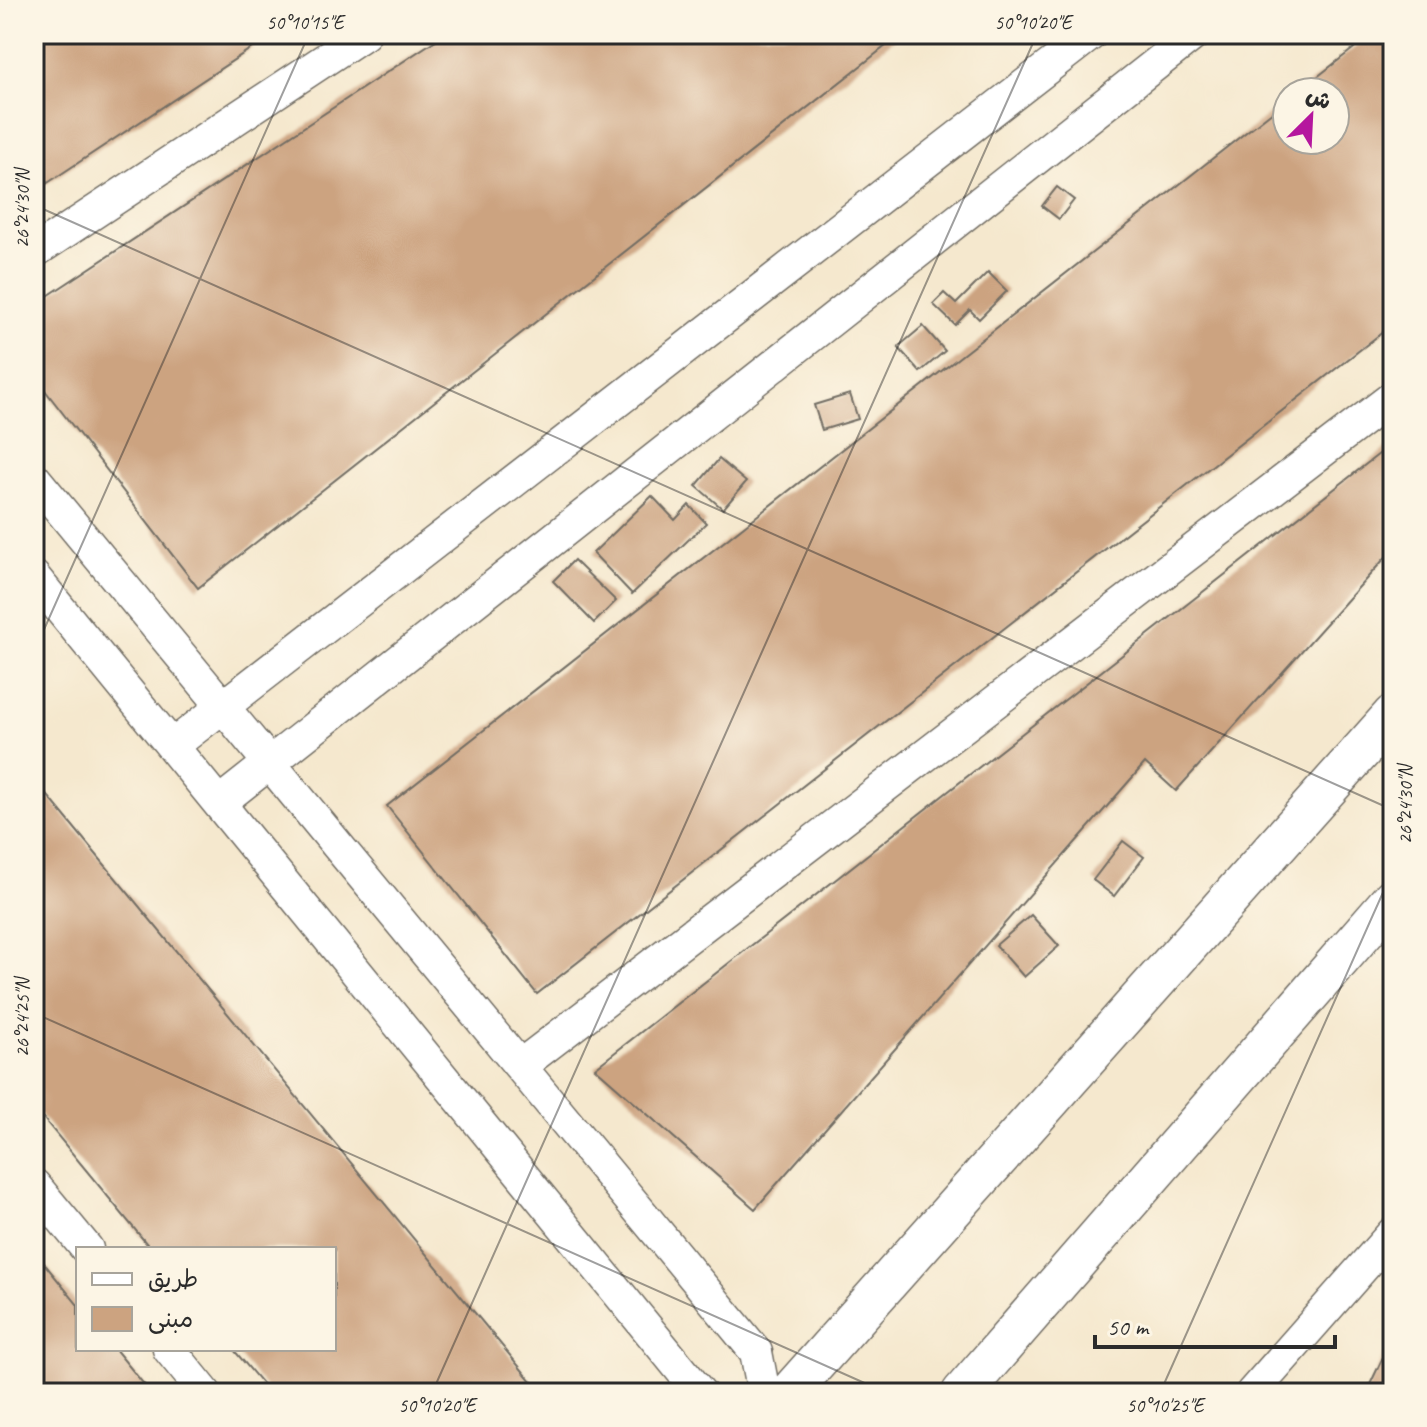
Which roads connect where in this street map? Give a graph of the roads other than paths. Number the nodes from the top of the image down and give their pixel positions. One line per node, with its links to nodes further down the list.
1 (364, 34): 4 (street)
2 (1091, 34): 8 (street)
3 (1194, 34): 11 (street)
4 (34, 252)
5 (1393, 397): 14 (street)
6 (34, 478): 8 (street)
7 (34, 577): 10 (street)
8 (223, 706): 10 (street); 11 (street)
9 (1393, 715): 22 (main road)
10 (172, 746): 12 (street)
11 (270, 763): 12 (street); 14 (street)
12 (219, 803): 20 (street)
13 (1393, 898): 23 (main road)
14 (520, 1066): 21 (street)
15 (34, 1185): 17 (street)
16 (1393, 1233): 24 (street)
17 (85, 1247)
18 (171, 1351): 19 (street)
19 (205, 1393)
20 (700, 1393)
21 (764, 1393)
22 (789, 1393)
23 (962, 1393)
24 (1252, 1393)

